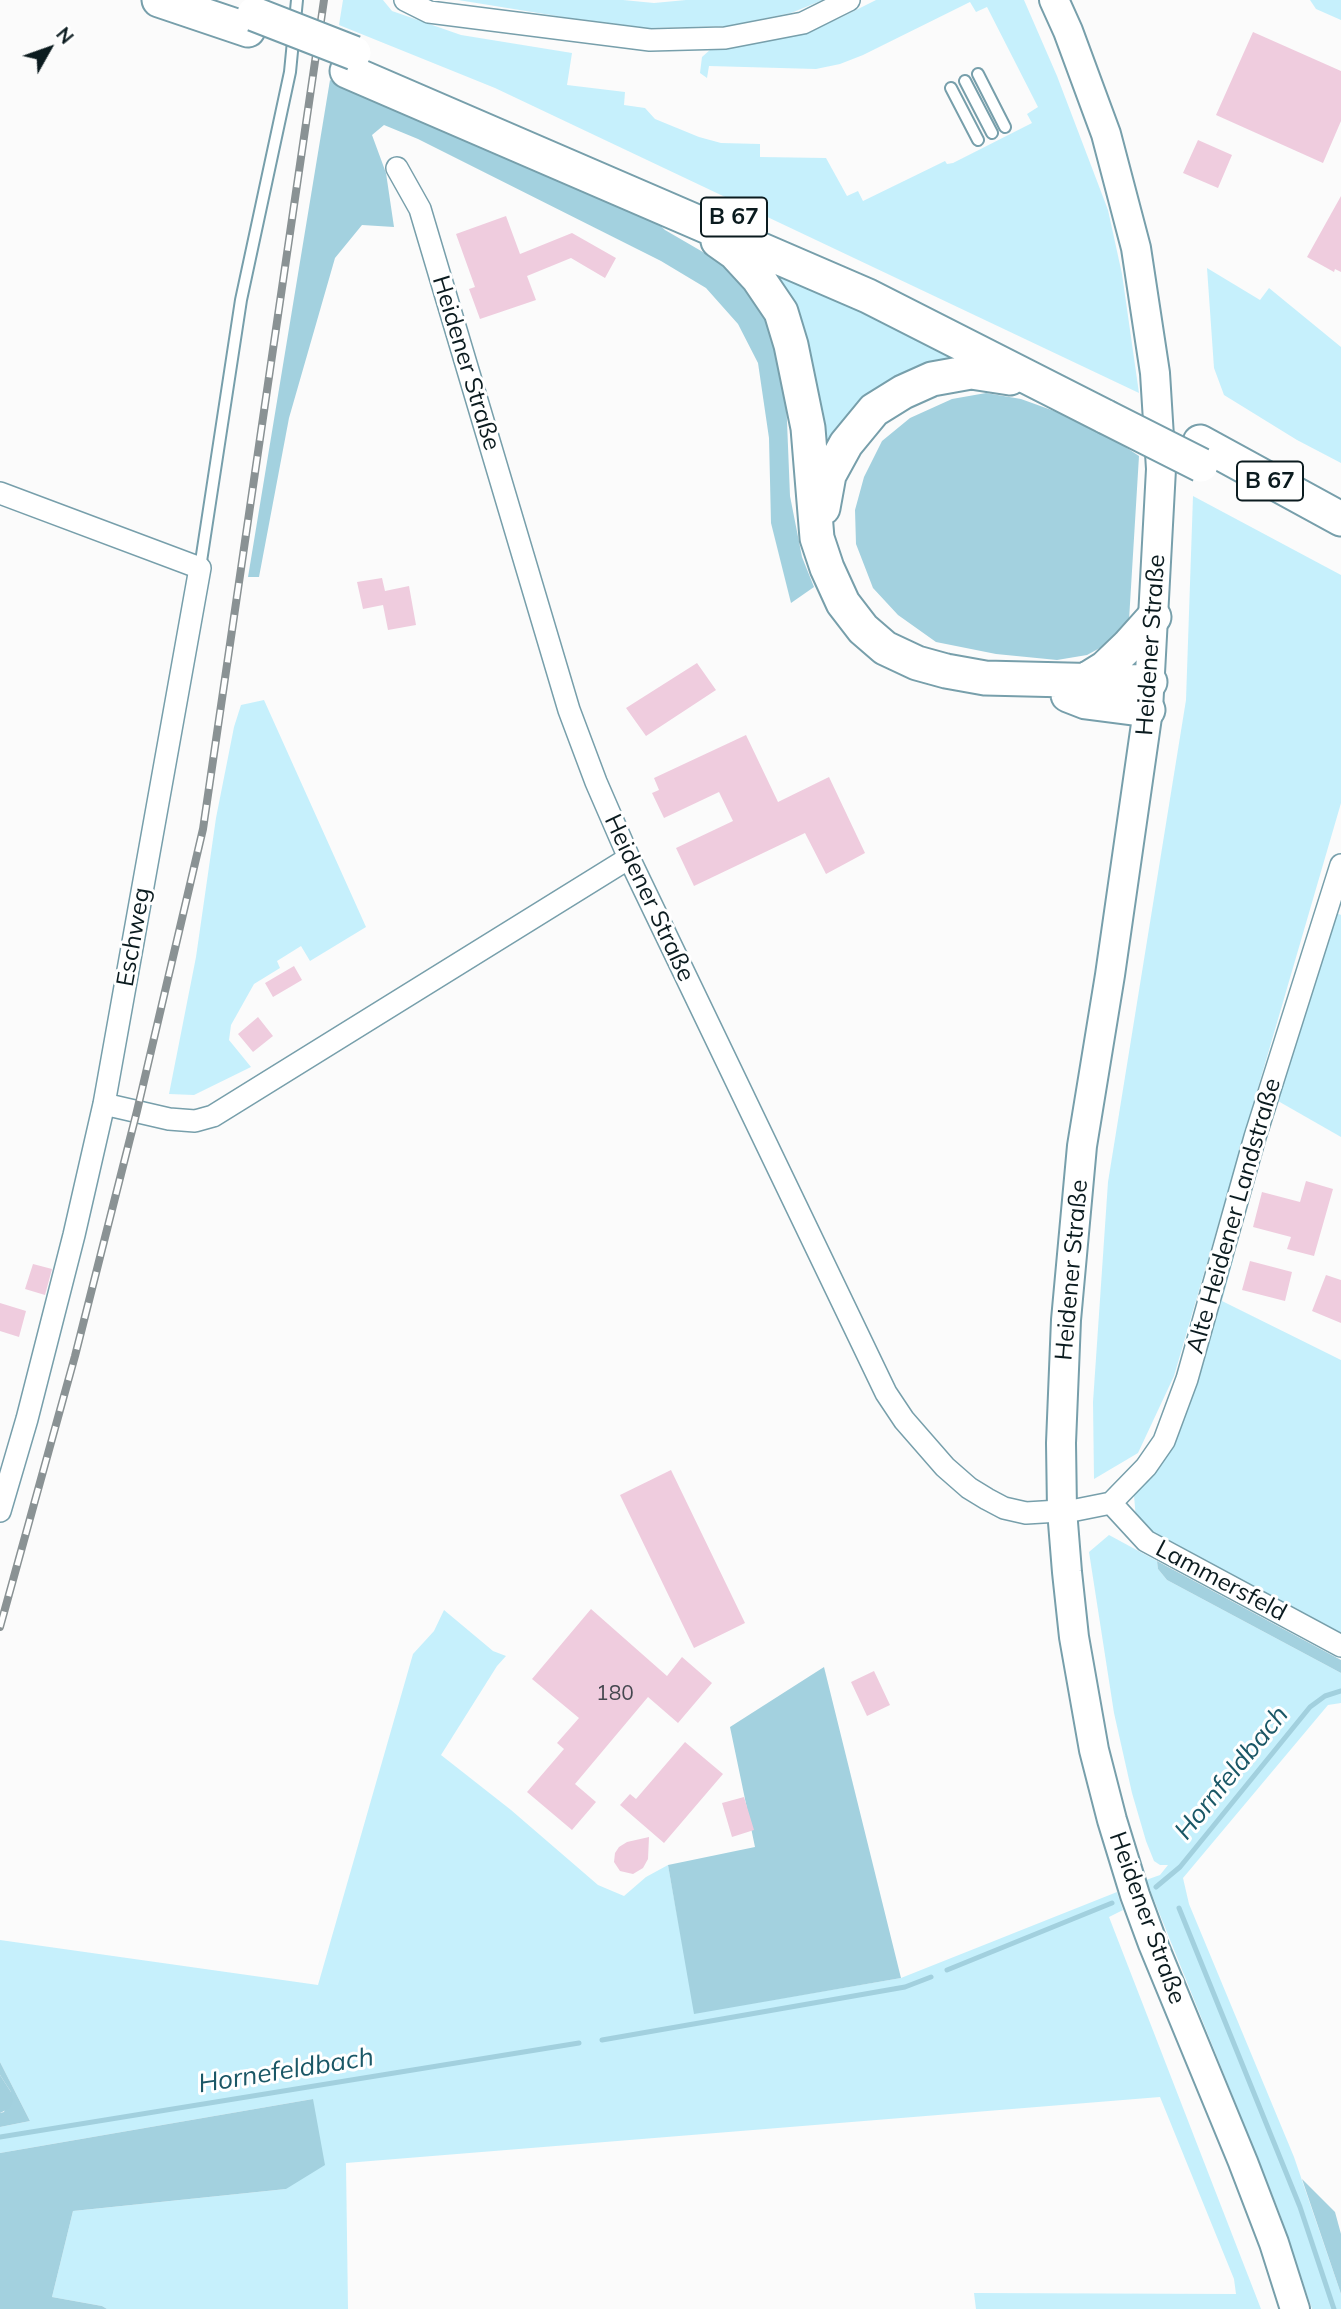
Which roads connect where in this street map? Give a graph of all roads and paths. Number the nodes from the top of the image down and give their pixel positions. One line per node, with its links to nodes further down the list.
1 (159, 0): 7 (highway, B 67)
2 (211, 0): 7 (highway, B 67)
3 (297, 0): 23 (lane)
4 (405, 0): 5 (street)
5 (849, 0)
6 (1054, 0): 24 (main road, Heidener Straße)
7 (251, 22): 8 (highway, B 67)
8 (350, 62): 16 (highway, B 67); 17 (highway, B 67)
9 (978, 74): 12 (lane)
10 (965, 81): 13 (lane)
11 (951, 88): 14 (lane)
12 (1005, 127)
13 (992, 133)
14 (978, 140)
15 (397, 168): 28 (street, Heidener Straße)
16 (653, 201): 17 (highway, B 67); 21 (highway)
17 (1106, 407): 18 (highway, B 67, bridge); 21 (highway)
18 (1200, 454): 20 (highway, B 67); 22 (highway, B 67)
19 (0, 493): 23 (street)
20 (1341, 519)
21 (817, 538): 25 (highway)
22 (1341, 540)
23 (200, 568): 30 (street, Eschweg)
24 (1154, 617): 26 (highway); 27 (main road, Heidener Straße)
25 (1030, 680): 26 (highway); 27 (highway)
26 (1084, 681): 27 (highway)
27 (1149, 696): 32 (main road, Heidener Straße)
28 (629, 858): 30 (street); 32 (street, Heidener Straße)
29 (1341, 865): 31 (street, Alte Heidener Landstraße)
30 (104, 1104): 33 (street, Eschweg)
31 (1111, 1503): 32 (street); 34 (street, Lammersfeld)
32 (1062, 1510): 35 (main road, Heidener Straße)
33 (0, 1511)
34 (1341, 1646)
35 (1295, 2309)

